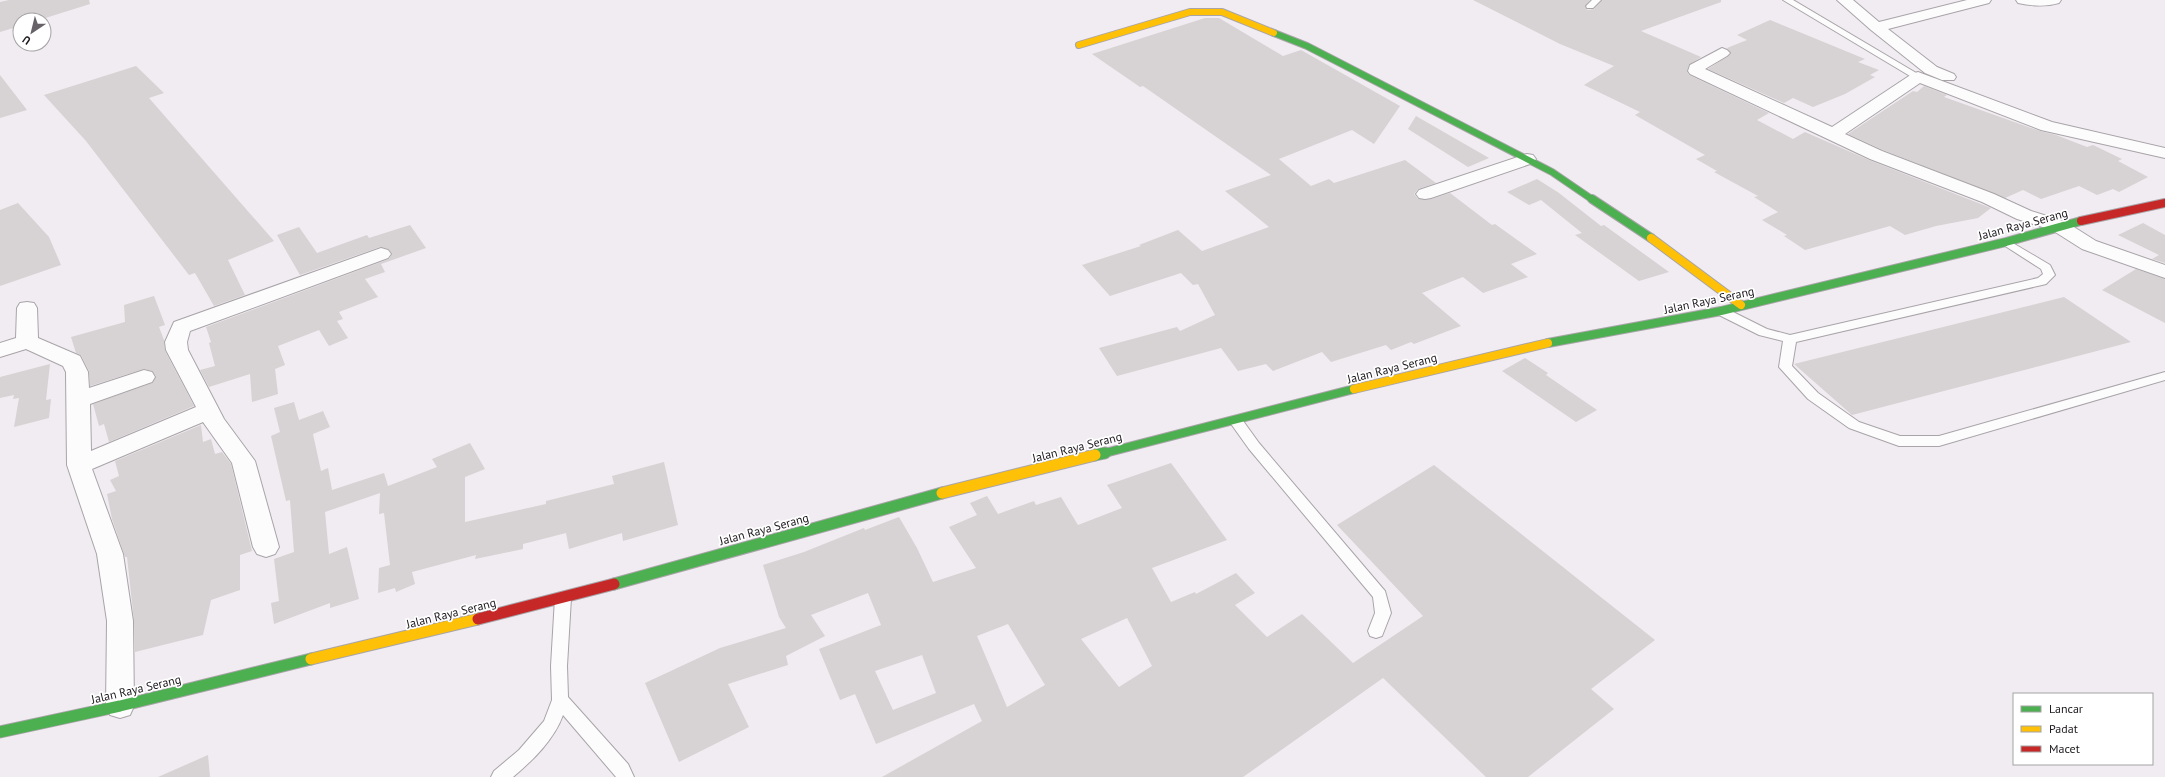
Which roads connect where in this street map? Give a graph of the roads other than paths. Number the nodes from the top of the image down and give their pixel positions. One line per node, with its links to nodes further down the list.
1 (1787, 0): 9 (lane)
2 (1844, 0): 6 (street)
3 (1984, 0): 6 (street)
4 (2023, 0): 5 (street)
5 (2054, 0)
6 (1876, 27): 11 (street)
7 (1080, 45): 13 (main road)
8 (1722, 53): 10 (street)
9 (1918, 77): 10 (street); 12 (street)
10 (1833, 134): 16 (street)
11 (2165, 138)
12 (2165, 153)
13 (1527, 159): 14 (street); 20 (main road)
14 (1425, 194)
15 (2165, 203): 16 (main road, Jalan Raya Serang)
16 (2059, 226): 17 (main road, Jalan Raya Serang); 19 (street)
17 (2006, 242): 20 (main road, Jalan Raya Serang); 23 (lane)
18 (380, 254): 29 (street)
19 (2165, 272)
20 (1741, 305): 22 (main road, Jalan Raya Serang)
21 (27, 308): 24 (street)
22 (1721, 311): 23 (lane); 30 (main road, Jalan Raya Serang)
23 (1790, 339): 26 (lane)
24 (27, 342): 25 (street); 28 (street)
25 (0, 350)
26 (2165, 376)
27 (144, 377): 28 (street)
28 (79, 400): 31 (street)
29 (209, 410): 31 (street); 32 (street)
30 (1236, 420): 33 (main road, Jalan Raya Serang); 34 (lane)
31 (79, 465): 36 (street)
32 (266, 547)
33 (563, 598): 35 (lane); 36 (main road, Jalan Raya Serang)
34 (1376, 631)
35 (560, 700): 38 (lane); 39 (lane)
36 (120, 706): 37 (main road, Jalan Raya Serang)
37 (0, 732)
38 (500, 777)
39 (626, 777)

